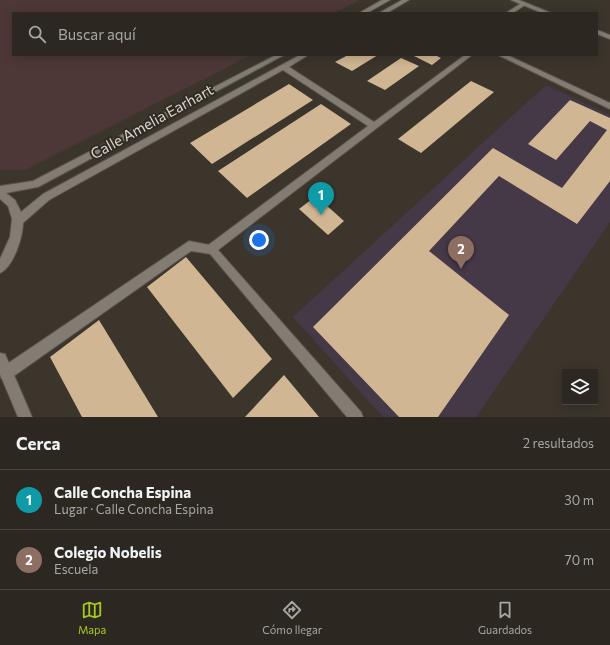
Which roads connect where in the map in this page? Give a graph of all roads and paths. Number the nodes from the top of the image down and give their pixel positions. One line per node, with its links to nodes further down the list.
1 (387, 0): 5 (street)
2 (406, 0): 6 (street)
3 (514, 0): 4 (street)
4 (523, 4): 7 (street); 8 (street)
5 (364, 12)
6 (384, 12)
7 (511, 12)
8 (545, 12)
9 (598, 32): 10 (street)
10 (610, 36)
11 (279, 56): 18 (street, Calle Amelia Earhart)
12 (304, 56): 15 (street, Calle Amelia Earhart)
13 (468, 56): 17 (street)
14 (503, 56): 16 (street)
15 (284, 67): 17 (street); 20 (street, Calle Amelia Earhart)
16 (610, 106)
17 (374, 126): 21 (street)
18 (0, 190)
19 (0, 194): 20 (street)
20 (18, 221): 22 (street)
21 (211, 249): 24 (street); 26 (street)
22 (0, 268)
23 (0, 359): 24 (street)
24 (6, 373): 25 (street)
25 (25, 417)
26 (356, 417)

